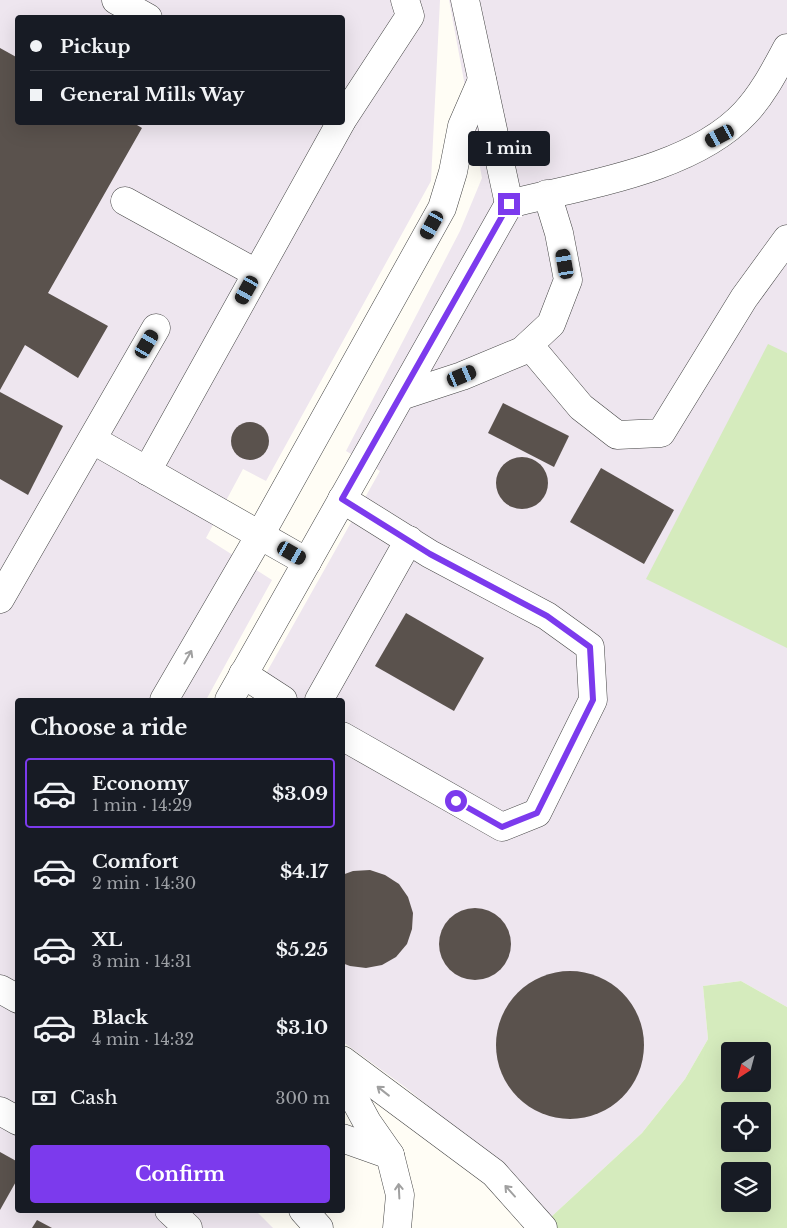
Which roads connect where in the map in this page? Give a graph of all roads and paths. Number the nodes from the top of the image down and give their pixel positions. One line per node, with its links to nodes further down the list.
1 (116, 0): 4 (street)
2 (404, 0): 7 (street)
3 (465, 0): 6 (street)
4 (143, 15)
5 (787, 48): 9 (street)
6 (482, 80): 11 (street); 20 (street)
7 (345, 116)
8 (340, 125): 13 (street)
9 (547, 194): 11 (street); 15 (street)
10 (125, 201): 13 (street)
11 (509, 204): 16 (street)
12 (787, 239): 15 (street)
13 (256, 273): 18 (street)
14 (156, 328): 17 (street)
15 (529, 345): 16 (street)
16 (401, 396): 19 (street)
17 (93, 440): 18 (street); 23 (street)
18 (147, 471): 20 (street)
19 (342, 499): 21 (street); 22 (street)
20 (260, 535): 22 (street); 25 (street, one-way to 20)
21 (409, 540): 28 (street); 29 (street)
22 (307, 562): 24 (street)
23 (0, 599)
24 (243, 674): 26 (street); 27 (street)
25 (165, 698)
26 (230, 698)
27 (280, 698)
28 (320, 698)
29 (345, 738)
30 (0, 989): 31 (street)
31 (15, 996)
32 (345, 1062): 41 (street, one-way to 32)
33 (345, 1082): 37 (street)
34 (0, 1111): 35 (street)
35 (15, 1119)
36 (345, 1139): 37 (street)
37 (390, 1155): 40 (street, one-way to 37)
38 (306, 1213): 39 (street)
39 (319, 1228)
40 (397, 1228)
41 (543, 1228)

